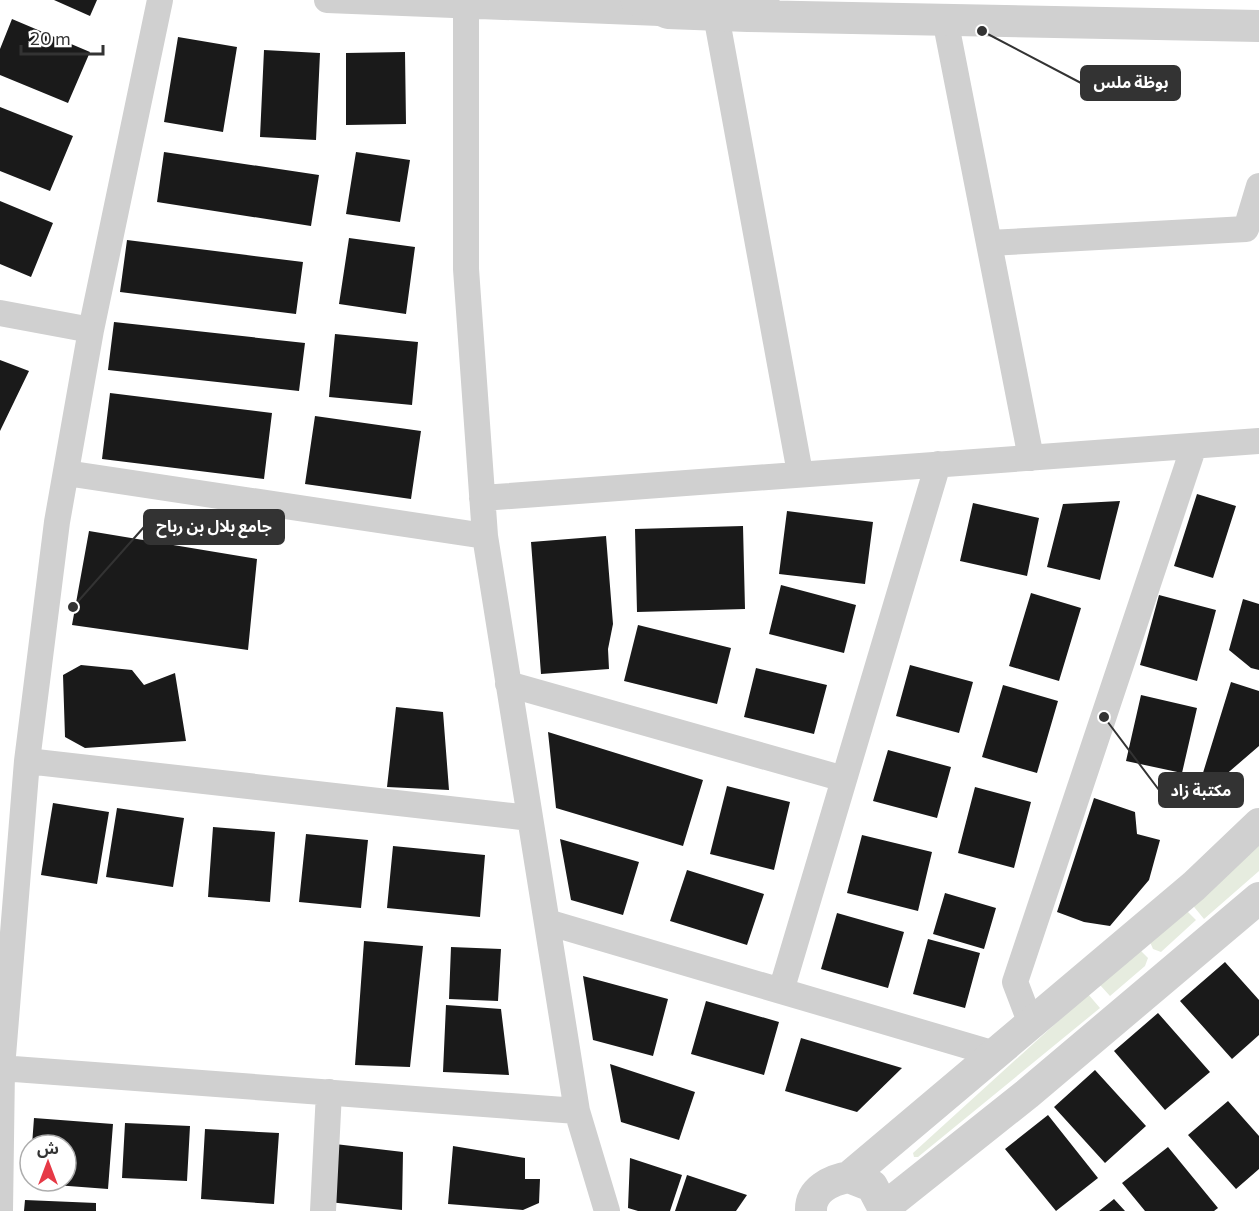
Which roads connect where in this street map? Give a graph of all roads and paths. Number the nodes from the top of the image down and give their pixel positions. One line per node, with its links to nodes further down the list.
1 (160, 0): 13 (street)
2 (327, 0): 4 (street)
3 (636, 0): 6 (street)
4 (466, 5): 6 (street); 20 (street)
5 (761, 8): 7 (street); 8 (street)
6 (668, 13): 7 (street)
7 (716, 15): 19 (street)
8 (945, 19): 9 (street); 11 (street)
9 (1259, 26)
10 (1259, 186): 11 (street)
11 (989, 243): 16 (street)
12 (0, 313): 13 (street)
13 (91, 330): 18 (street)
14 (1259, 441): 15 (street)
15 (1194, 446): 16 (street); 31 (street)
16 (1031, 458): 17 (street)
17 (938, 464): 19 (street); 24 (street)
18 (66, 473): 21 (street); 23 (street)
19 (800, 473): 20 (street)
20 (482, 498): 21 (street)
21 (485, 536): 22 (street)
22 (508, 684): 24 (street); 25 (street)
23 (27, 761): 25 (street); 27 (street)
24 (844, 779): 30 (street)
25 (530, 818): 29 (street)
26 (1259, 824): 31 (street)
27 (11, 829): 33 (street)
28 (1259, 898): 37 (street)
29 (547, 922): 30 (street); 35 (street)
30 (781, 991): 32 (street)
31 (1031, 1024): 32 (street)
32 (995, 1054): 36 (street)
33 (1, 1068): 34 (street); 38 (street)
34 (329, 1092): 35 (street); 39 (street)
35 (577, 1111): 40 (street)
36 (849, 1177): 37 (street); 41 (street)
37 (886, 1210)
38 (0, 1211)
39 (323, 1211)
40 (607, 1211)
41 (811, 1211)

